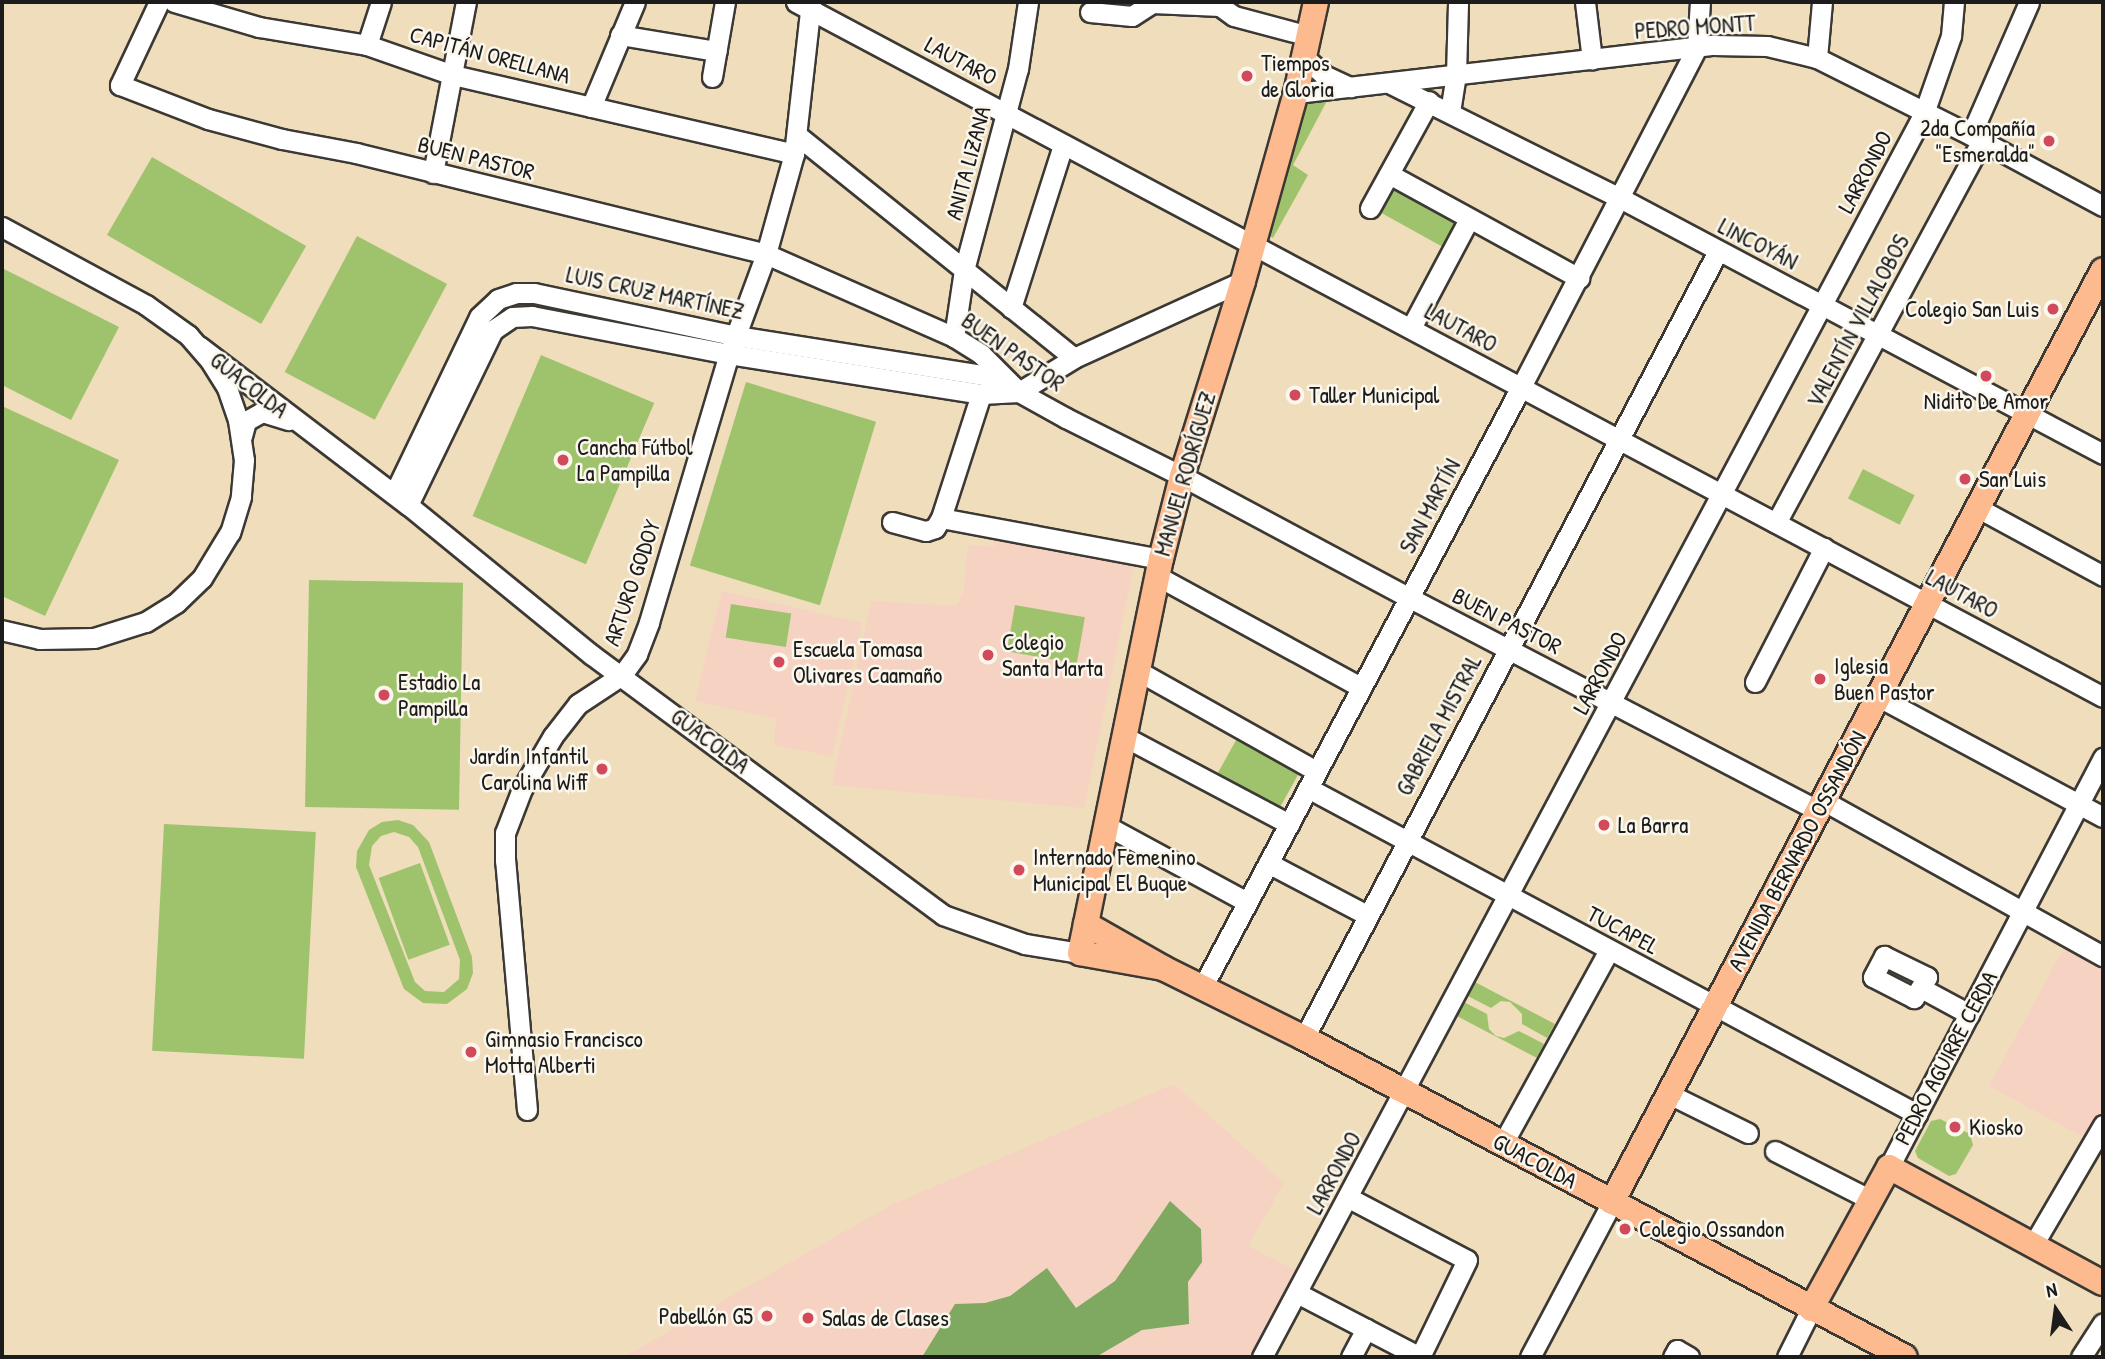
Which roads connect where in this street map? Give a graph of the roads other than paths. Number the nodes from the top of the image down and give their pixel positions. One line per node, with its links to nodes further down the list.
1 (159, 2): 39 (street, BUEN PASTOR)
2 (174, 2): 19 (street, CAPITÁN ORELLANA)
3 (381, 2): 19 (street)
4 (466, 2): 25 (street)
5 (635, 2): 18 (street)
6 (725, 2): 22 (street)
7 (1028, 2): 34 (street, ANITA LIZANA)
8 (1316, 2): 20 (main road, MANUEL RODRÍGUEZ)
9 (1458, 2): 26 (street)
10 (1585, 2): 24 (street)
11 (1700, 2): 21 (street)
12 (1822, 2): 23 (street)
13 (1954, 2): 35 (street, LARRONDO)
14 (2029, 2): 36 (street, VALENTÍN VILLALOBOS)
15 (806, 4): 34 (street, LAUTARO); 37 (street, ARTURO GODOY)
16 (1220, 4): 17 (street); 20 (street)
17 (1090, 12)
18 (620, 35): 22 (street); 32 (street)
19 (367, 45): 25 (street, CAPITÁN ORELLANA)
20 (1306, 47): 29 (street); 30 (main road, MANUEL RODRÍGUEZ)
21 (1698, 47): 23 (street, PEDRO MONTT); 24 (street, PEDRO MONTT); 41 (street, SAN MARTÍN)
22 (717, 51): 27 (street)
23 (1817, 58): 35 (street, PEDRO MONTT)
24 (1591, 60): 26 (street, PEDRO MONTT)
25 (453, 75): 32 (street, CAPITÁN ORELLANA); 39 (street)
26 (1456, 75): 28 (street, PEDRO MONTT); 33 (street)
27 (712, 77)
28 (1388, 83): 29 (street, PEDRO MONTT); 31 (street, LINCOYÁN)
29 (1351, 87): 30 (street, PEDRO MONTT)
30 (1296, 93): 46 (main road, MANUEL RODRÍGUEZ)
31 (1429, 102): 33 (street, LINCOYÁN); 40 (street)
32 (591, 107): 37 (street, CAPITÁN ORELLANA)
33 (1450, 112): 41 (street, LINCOYÁN)
34 (1007, 113): 38 (street, LAUTARO); 49 (street, ANITA LIZANA)
35 (1924, 113): 36 (street, PEDRO MONTT); 53 (street, LARRONDO)
36 (1976, 138): 42 (street, PEDRO MONTT); 56 (street, VALENTÍN VILLALOBOS)
37 (796, 145): 48 (street, ARTURO GODOY); 49 (street, CAPITÁN ORELLANA)
38 (1063, 145): 46 (street, LAUTARO); 54 (street)
39 (433, 173): 48 (street, BUEN PASTOR)
40 (1389, 174): 43 (street); 44 (street)
41 (1620, 198): 47 (street, LINCOYÁN); 51 (street, SAN MARTÍN)
42 (2103, 206)
43 (1370, 208)
44 (1469, 219): 51 (street); 55 (street)
45 (2, 227): 59 (street)
46 (1253, 244): 52 (main road, MANUEL RODRÍGUEZ); 55 (street, LAUTARO)
47 (1718, 251): 53 (street, LINCOYÁN); 67 (street, GABRIELA MISTRAL)
48 (766, 254): 57 (street, BUEN PASTOR); 58 (street, ARTURO GODOY)
49 (964, 270): 54 (street, CAPITÁN ORELLANA); 57 (street, ANITA LIZANA)
50 (2103, 270): 64 (main road, AVENIDA BERNARDO OSSANDÓN)
51 (1579, 278): 61 (street, SAN MARTÍN)
52 (1243, 281): 60 (street, LUIS CRUZ MARTÍNEZ); 69 (main road, MANUEL RODRÍGUEZ)
53 (1823, 305): 56 (street, LINCOYÁN); 70 (street, LARRONDO)
54 (1011, 308): 60 (street, CAPITÁN ORELLANA)
55 (1411, 328): 61 (street, LAUTARO)
56 (1879, 336): 64 (street, LINCOYÁN); 75 (street, VALENTÍN VILLALOBOS)
57 (954, 337): 62 (street, BUEN PASTOR)
58 (733, 345): 62 (street, LUIS CRUZ MARTÍNEZ); 63 (street, LUIS CRUZ MARTÍNEZ); 71 (street, LUIS CRUZ MARTÍNEZ); 84 (street, ARTURO GODOY)
59 (199, 346): 65 (street, GUACOLDA); 66 (street)
60 (1074, 358): 62 (street, LUIS CRUZ MARTÍNEZ)
61 (1521, 387): 67 (street, LAUTARO); 79 (street, SAN MARTÍN)
62 (1019, 391): 63 (street, LUIS CRUZ MARTÍNEZ); 69 (street, BUEN PASTOR)
63 (981, 394): 73 (street)
64 (2026, 414): 68 (street, LINCOYÁN); 72 (main road, AVENIDA BERNARDO OSSANDÓN)
65 (300, 424): 66 (street, GUACOLDA); 71 (street, GUACOLDA)
66 (242, 436): 81 (street)
67 (1620, 440): 70 (street, LAUTARO); 82 (street, GABRIELA MISTRAL)
68 (2103, 454)
69 (1182, 476): 77 (main road, MANUEL RODRÍGUEZ); 79 (street, BUEN PASTOR)
70 (1722, 494): 75 (street, LAUTARO); 89 (street, LARRONDO)
71 (401, 499): 84 (street, GUACOLDA)
72 (1978, 508): 78 (street); 80 (main road, AVENIDA BERNARDO OSSANDÓN)
73 (941, 518): 74 (street); 77 (street)
74 (892, 522)
75 (1776, 523): 76 (street, LAUTARO)
76 (1824, 548): 80 (street, LAUTARO); 85 (street)
77 (1159, 568): 83 (main road, MANUEL RODRÍGUEZ); 86 (street)
78 (2103, 576)
79 (1408, 597): 82 (street, BUEN PASTOR); 86 (street, SAN MARTÍN)
80 (1927, 603): 87 (main road, AVENIDA BERNARDO OSSANDÓN); 88 (street, LAUTARO)
81 (2, 629)
82 (1508, 648): 89 (street, BUEN PASTOR); 98 (street, GABRIELA MISTRAL)
83 (1138, 671): 90 (main road, MANUEL RODRÍGUEZ); 92 (street, TUCAPEL)
84 (622, 675): 106 (street, GUACOLDA); 116 (street, ARTURO GODOY)
85 (1755, 682)
86 (1361, 687): 92 (street, SAN MARTÍN)
87 (1879, 697): 93 (street); 94 (main road, AVENIDA BERNARDO OSSANDÓN)
88 (2103, 697)
89 (1612, 704): 94 (street, BUEN PASTOR); 100 (street, LARRONDO)
90 (1125, 737): 96 (street); 97 (main road, MANUEL RODRÍGUEZ)
91 (2103, 758): 93 (street, PEDRO AGUIRRE CERDA)
92 (1312, 779): 96 (street, SAN MARTÍN); 98 (street, TUCAPEL)
93 (2080, 804): 95 (street); 102 (street, PEDRO AGUIRRE CERDA)
94 (1821, 806): 102 (street, BUEN PASTOR); 111 (main road, AVENIDA BERNARDO OSSANDÓN)
95 (2103, 817)
96 (1289, 824): 99 (street, SAN MARTÍN)
97 (1107, 826): 101 (street); 104 (main road, MANUEL RODRÍGUEZ)
98 (1405, 840): 100 (street, TUCAPEL); 103 (street, GABRIELA MISTRAL)
99 (1268, 863): 101 (street, SAN MARTÍN); 103 (street)
100 (1509, 897): 105 (street, TUCAPEL); 114 (street, LARRONDO)
101 (1247, 902): 109 (street, SAN MARTÍN)
102 (2023, 909): 107 (street, BUEN PASTOR); 112 (street, PEDRO AGUIRRE CERDA)
103 (1367, 915): 113 (street, GABRIELA MISTRAL)
104 (1086, 923): 106 (main road, MANUEL RODRÍGUEZ); 108 (main road, GUACOLDA)
105 (1609, 950): 111 (street, TUCAPEL); 120 (street)
106 (1080, 953): 108 (main road, GUACOLDA)
107 (2103, 956)
108 (1163, 968): 109 (main road, GUACOLDA)
109 (1203, 985): 113 (main road, GUACOLDA)
110 (1921, 988): 112 (street)
111 (1715, 1007): 115 (main road, AVENIDA BERNARDO OSSANDÓN); 117 (street, TUCAPEL)
112 (1969, 1014): 117 (street, PEDRO AGUIRRE CERDA)
113 (1304, 1038): 114 (main road, GUACOLDA)
114 (1405, 1093): 120 (main road, GUACOLDA); 123 (street, LARRONDO)
115 (1669, 1094): 119 (street); 125 (main road, AVENIDA BERNARDO OSSANDÓN)
116 (527, 1110)
117 (1917, 1114): 122 (street, PEDRO AGUIRRE CERDA)
118 (2103, 1125): 126 (street)
119 (1748, 1133)
120 (1503, 1143): 125 (main road, GUACOLDA)
121 (1776, 1151): 124 (street)
122 (1889, 1167): 124 (main road, PEDRO AGUIRRE CERDA); 126 (main road)
123 (1349, 1198): 128 (street, LARRONDO); 134 (street)
124 (1871, 1200): 129 (main road, PEDRO AGUIRRE CERDA)
125 (1612, 1202): 129 (main road, GUACOLDA); 135 (street, AVENIDA BERNARDO OSSANDÓN)
126 (2033, 1245): 127 (main road)
127 (2103, 1283)
128 (1297, 1293): 131 (street); 132 (street, LARRONDO)
129 (1811, 1309): 138 (street, PEDRO AGUIRRE CERDA); 139 (main road, GUACOLDA)
130 (2103, 1323): 140 (street)
131 (1366, 1329): 133 (street); 134 (street)
132 (1262, 1357)
133 (1351, 1357)
134 (1420, 1357)
135 (1530, 1357)
136 (1673, 1357): 137 (street)
137 (1689, 1357)
138 (1787, 1357)
139 (1905, 1357)
140 (2081, 1357)

